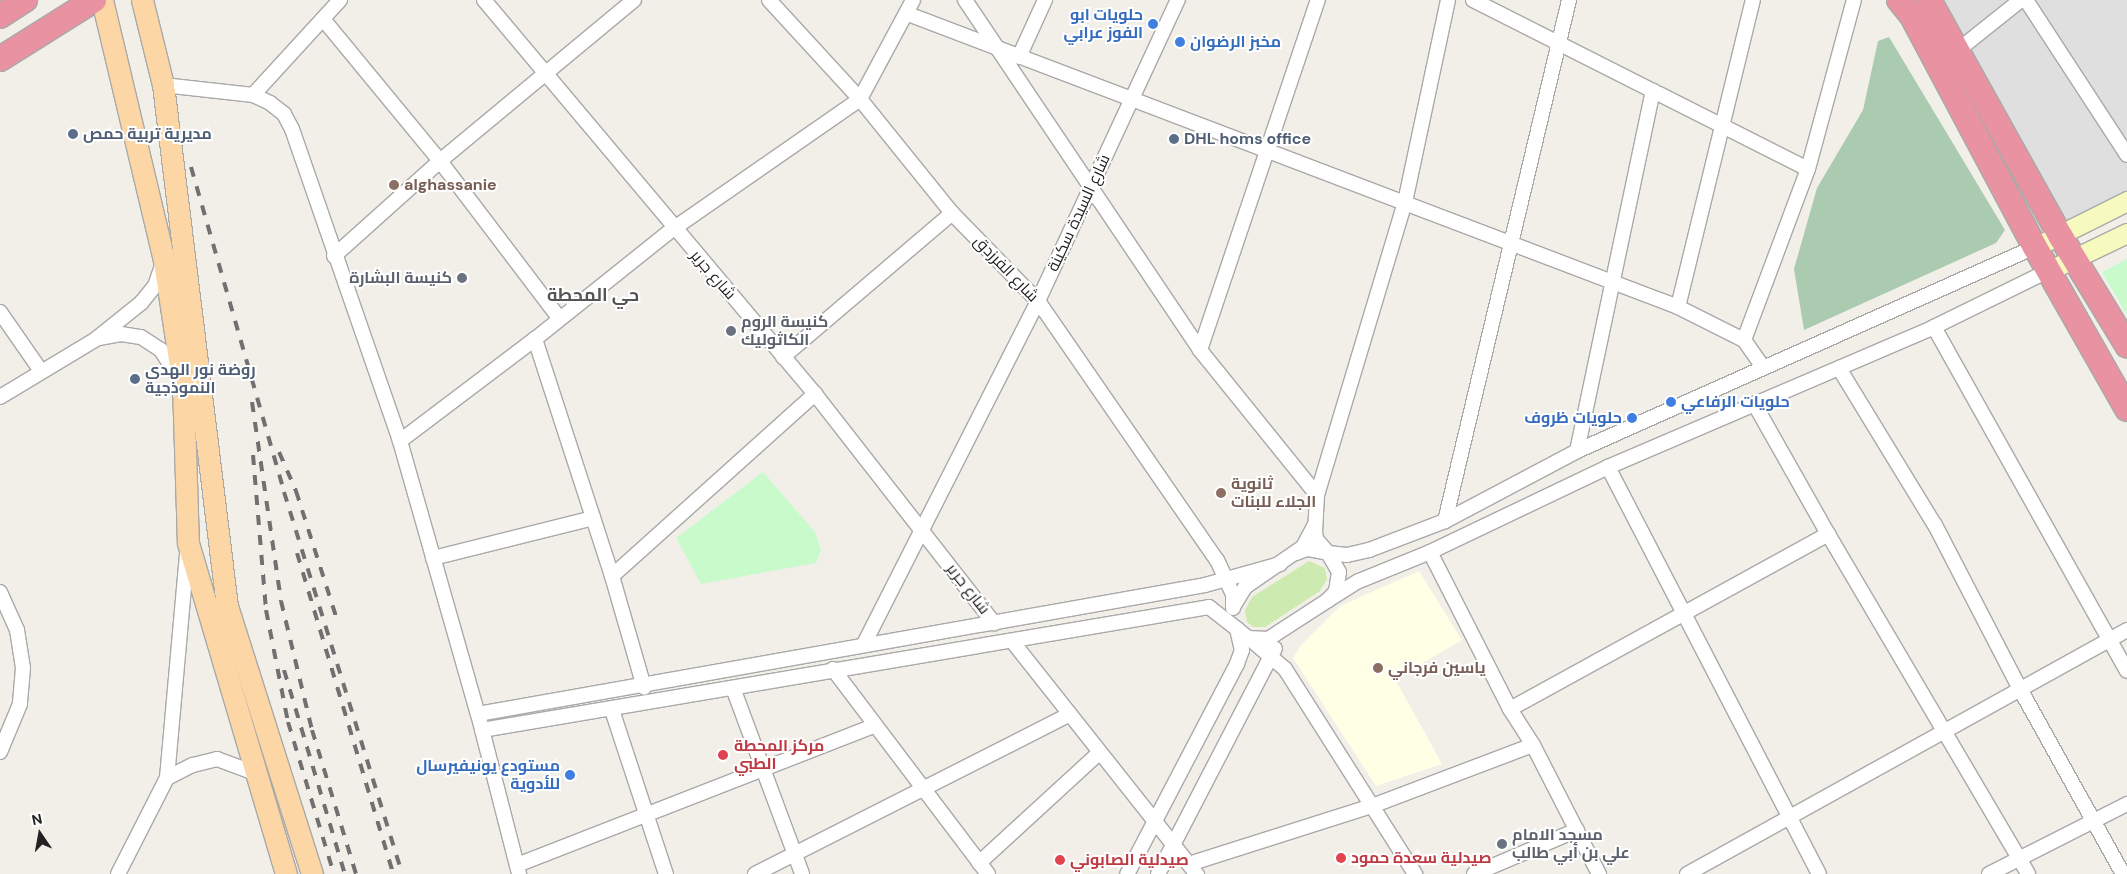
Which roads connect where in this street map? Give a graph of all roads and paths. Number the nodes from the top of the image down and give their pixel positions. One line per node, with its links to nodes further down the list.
1 (25, 0): 24 (highway)
2 (94, 0): 30 (highway)
3 (102, 0): 53 (main road)
4 (142, 0): 32 (main road)
5 (340, 0): 25 (street)
6 (484, 0): 31 (street, شارع جرير)
7 (634, 0): 31 (street)
8 (769, 0): 36 (street, شارع الفرزدق)
9 (913, 0): 23 (street)
10 (965, 0): 27 (street)
11 (1045, 0): 29 (street)
12 (1178, 0): 35 (street, شارع السيدة سكينة)
13 (1318, 0): 38 (street)
14 (1448, 0): 44 (street)
15 (1473, 0): 26 (street)
16 (1569, 0): 26 (street)
17 (1753, 0): 37 (street)
18 (1854, 0): 41 (street)
19 (1899, 0): 50 (highway)
20 (1929, 0): 28 (highway)
21 (2021, 0): 28 (street)
22 (2026, 0): 39 (street)
23 (908, 14): 27 (street); 36 (street)
24 (0, 16)
25 (323, 19): 34 (street); 40 (street)
26 (1558, 42): 33 (street); 49 (street)
27 (996, 46): 29 (street); 42 (street)
28 (1957, 51): 48 (highway)
29 (1019, 57): 35 (street)
30 (0, 59)
31 (548, 73): 40 (street); 46 (street, شارع جرير)
32 (163, 85): 34 (street); 141 (main road)
33 (1653, 91): 37 (street); 55 (street)
34 (253, 95): 51 (street)
35 (1132, 98): 38 (street); 42 (street, شارع السيدة سكينة)
36 (860, 99): 45 (street, شارع الفرزدق); 46 (street)
37 (1722, 125): 41 (street); 57 (street)
38 (1267, 152): 44 (street); 65 (street)
39 (2127, 155)
40 (440, 161): 51 (street); 59 (street)
41 (1808, 169): 63 (street)
42 (1091, 187): 56 (street, شارع السيدة سكينة); 65 (street)
43 (2127, 201): 48 (main road)
44 (1405, 202): 49 (street); 78 (street)
45 (952, 213): 56 (street, شارع الفرزدق); 66 (street)
46 (673, 229): 59 (street); 66 (street, شارع جرير)
47 (2127, 233): 52 (main road)
48 (2061, 236): 50 (main road); 52 (highway)
49 (1512, 241): 55 (street); 81 (street)
50 (2035, 247): 54 (highway); 67 (street)
51 (334, 256): 75 (street)
52 (2076, 258): 54 (main road); 64 (highway)
53 (164, 261): 61 (street); 70 (main road)
54 (2050, 270): 60 (street); 74 (highway)
55 (1613, 283): 57 (street); 76 (street)
56 (1038, 302): 82 (street, شارع السيدة سكينة); 89 (street, شارع الفرزدق)
57 (1678, 307): 63 (street)
58 (0, 312): 69 (street)
59 (559, 318): 62 (street)
60 (1934, 327): 68 (street); 102 (street)
61 (96, 339): 69 (street); 70 (street)
62 (536, 339): 75 (street); 79 (street)
63 (1744, 340): 67 (street)
64 (2127, 345)
65 (1200, 350): 78 (street)
66 (783, 357): 71 (street, شارع جرير)
67 (1762, 366): 76 (street)
68 (1838, 368): 73 (street); 111 (street)
69 (41, 371): 72 (street)
70 (182, 385): 84 (main road)
71 (815, 394): 82 (street, شارع جرير); 92 (street)
72 (0, 397)
73 (1754, 403): 77 (street); 83 (street)
74 (2127, 409)
75 (400, 441): 88 (street)
76 (1577, 451): 81 (street)
77 (1608, 467): 86 (street); 97 (street)
78 (1317, 495): 80 (street)
79 (594, 518): 88 (street); 92 (street)
80 (1315, 520): 85 (street); 87 (street)
81 (1445, 521): 87 (street)
82 (922, 530): 98 (street, شارع جرير); 104 (street, شارع السيدة سكينة)
83 (1828, 534): 97 (street); 118 (street)
84 (188, 543): 123 (main road); 124 (street)
85 (1296, 552): 87 (street); 90 (street)
86 (1430, 552): 95 (street); 112 (street)
87 (1328, 554): 95 (street)
88 (433, 558): 114 (street)
89 (1218, 560): 91 (street); 93 (street, شارع الفرزدق)
90 (1280, 564): 91 (street); 96 (street)
91 (1255, 573): 93 (street)
92 (612, 576): 109 (street)
93 (1228, 580): 96 (street, شارع الفرزدق); 98 (street)
94 (0, 592): 120 (street)
95 (1328, 600): 99 (street)
96 (1233, 608): 101 (street, شارع الفرزدق)
97 (1684, 614): 112 (street); 129 (street)
98 (994, 623): 104 (street)
99 (1292, 627): 101 (street); 105 (street); 107 (street)
100 (2127, 630): 102 (street)
101 (1242, 634): 103 (street); 105 (street); 131 (street, شارع الفرزدق)
102 (2110, 640): 108 (street); 111 (street)
103 (1012, 641): 106 (street); 115 (street)
104 (864, 644): 109 (street)
105 (1270, 654): 107 (street); 133 (street)
106 (833, 669): 110 (street); 116 (street)
107 (1285, 669): 127 (street)
108 (2127, 670)
109 (644, 687): 114 (street)
110 (733, 688): 113 (street); 122 (street)
111 (2020, 689): 118 (street); 130 (street)
112 (1510, 709): 119 (street)
113 (612, 710): 117 (street); 128 (street)
114 (478, 714): 117 (street)
115 (1070, 714): 121 (street); 125 (street)
116 (873, 726): 122 (street); 125 (street)
117 (482, 730): 138 (street)
118 (1944, 732): 129 (street); 135 (street)
119 (1533, 745): 127 (street); 132 (street)
120 (0, 752)
121 (1100, 752): 131 (street); 136 (street)
122 (761, 771): 128 (street); 134 (street)
123 (255, 773): 124 (street); 140 (main road)
124 (167, 778): 139 (street)
125 (922, 790): 134 (street); 136 (street)
126 (2127, 804): 130 (street)
127 (1372, 806): 137 (street); 147 (street)
128 (646, 814): 138 (street); 142 (street)
129 (1791, 817): 150 (street); 151 (street)
130 (2094, 821): 135 (street); 154 (street)
131 (1154, 822): 133 (street); 145 (street, شارع الفرزدق)
132 (1577, 830): 148 (street); 149 (street)
133 (1174, 845): 137 (street); 146 (street)
134 (796, 855): 143 (street); 144 (street)
135 (2020, 858): 152 (street); 153 (street)
136 (983, 869)
137 (1193, 869)
138 (518, 870)
139 (118, 874)
140 (286, 874)
141 (312, 874)
142 (666, 874)
143 (755, 874)
144 (802, 874)
145 (1127, 874)
146 (1158, 874)
147 (1416, 874)
148 (1474, 874)
149 (1599, 874)
150 (1687, 874)
151 (1819, 874)
152 (1989, 874)
153 (2028, 874)
154 (2123, 874)

